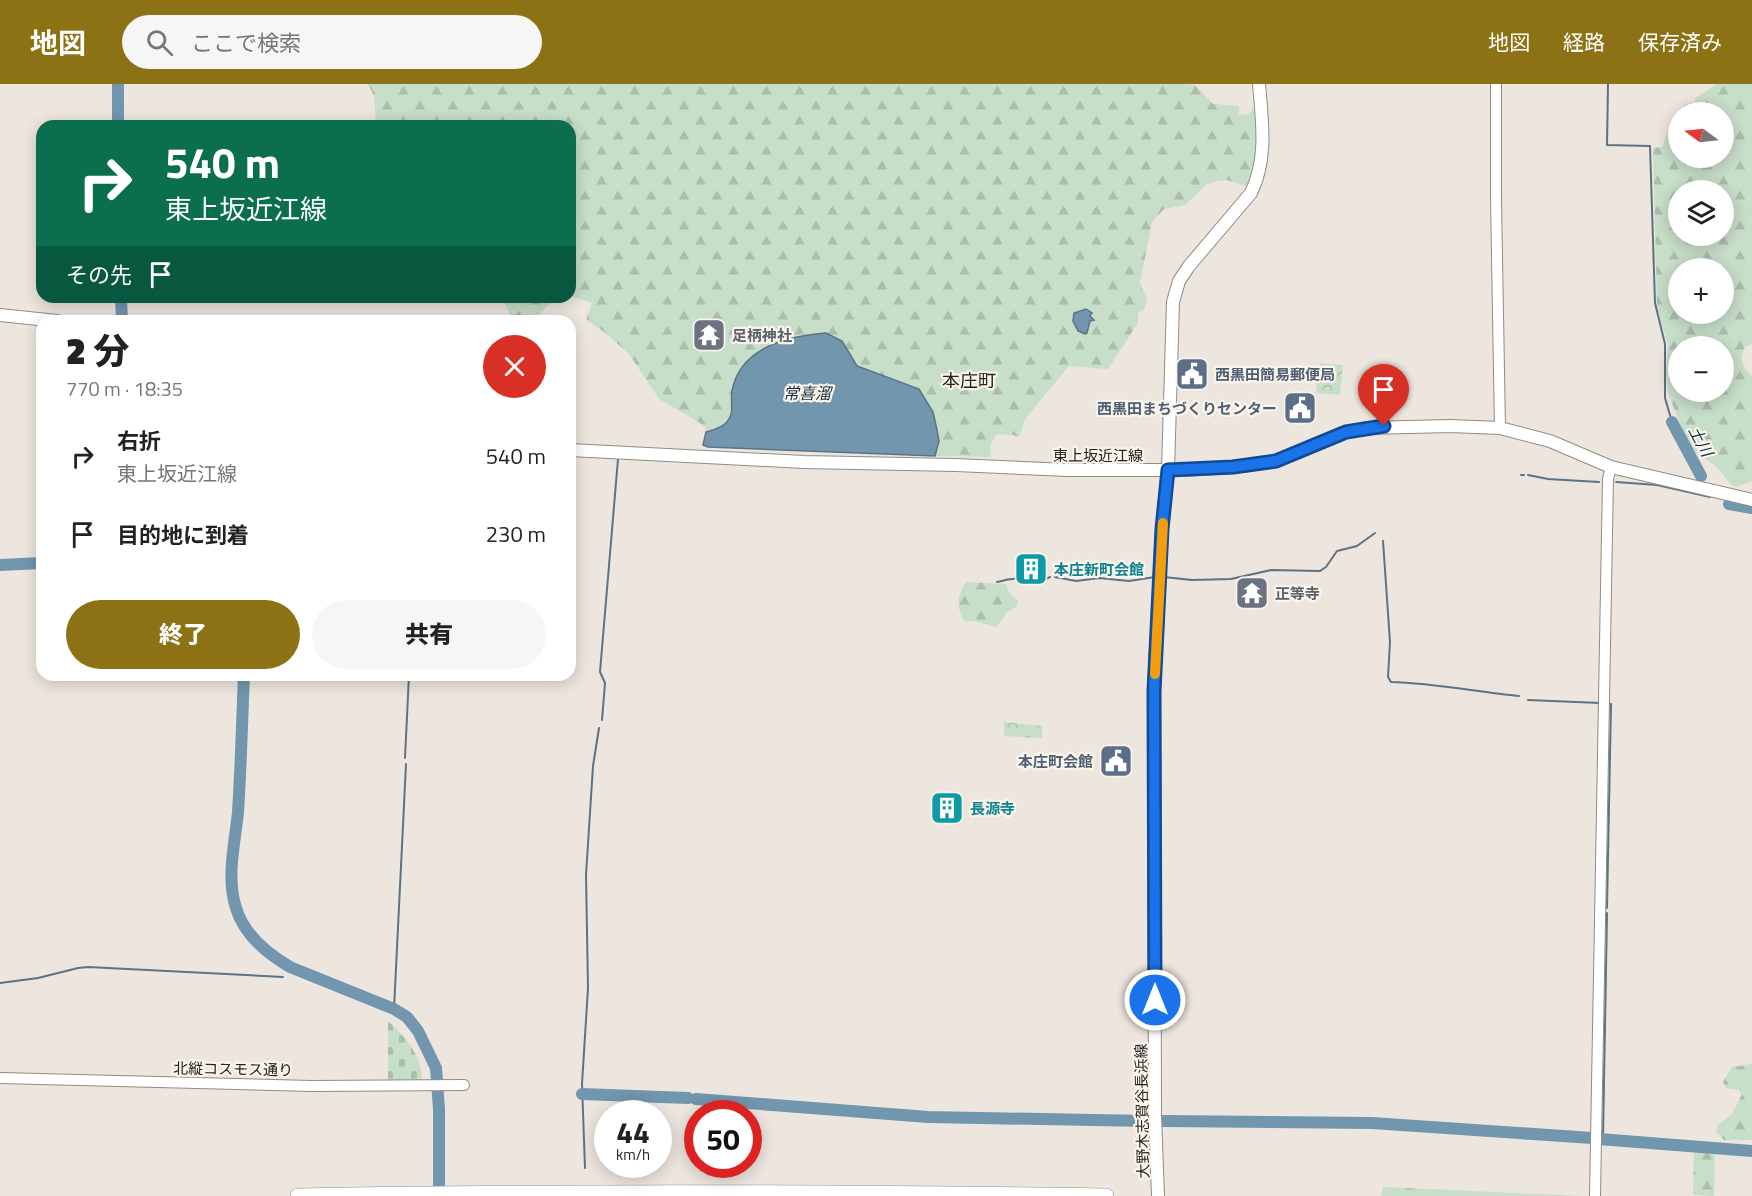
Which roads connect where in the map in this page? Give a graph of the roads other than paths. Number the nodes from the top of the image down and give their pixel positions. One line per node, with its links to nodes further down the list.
1 (1259, 84): 8 (main road, 大野木志賀谷長浜線)
2 (1496, 84): 5 (street)
3 (0, 315): 4 (main road)
4 (36, 319)
5 (1500, 428): 7 (main road, 東上坂近江線); 8 (main road, 東上坂近江線)
6 (576, 450): 8 (main road, 東上坂近江線)
7 (1611, 467): 9 (main road, 東上坂近江線); 15 (street)
8 (1168, 470): 14 (main road, 大野木志賀谷長浜線)
9 (1752, 500)
10 (0, 1078): 11 (street, 北縦コスモス通り)
11 (465, 1085)
12 (298, 1196): 13 (highway)
13 (1106, 1196)
14 (1158, 1196)
15 (1595, 1196)

